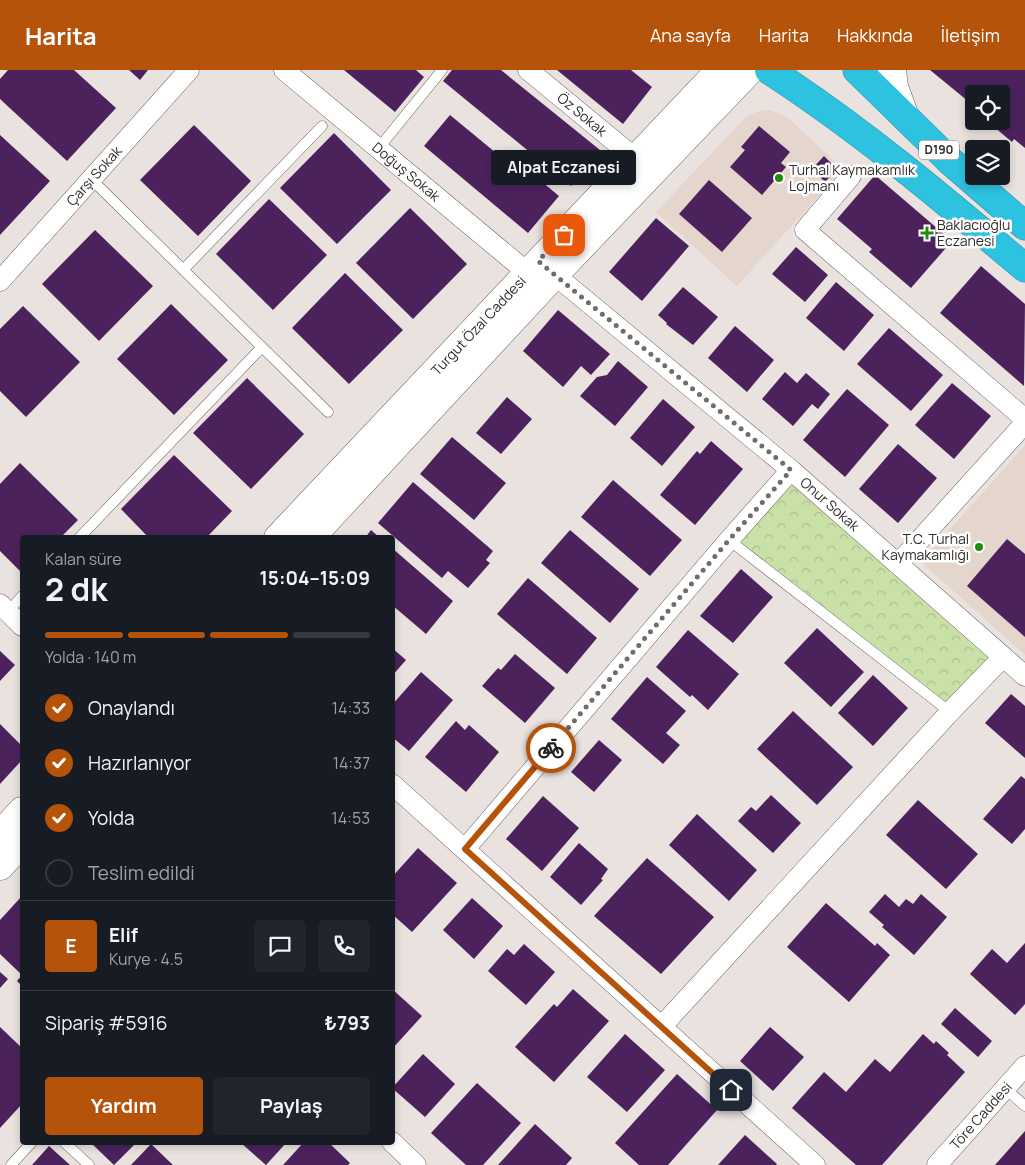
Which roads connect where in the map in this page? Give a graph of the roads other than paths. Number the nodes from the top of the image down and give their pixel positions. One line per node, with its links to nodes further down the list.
1 (190, 70): 15 (street, Çarşı Sokak)
2 (284, 70): 12 (street, Doğuş Sokak)
3 (442, 70): 12 (lane)
4 (528, 70): 13 (street, Öz Sokak)
5 (720, 70): 13 (street, Turgut Özal Caddesi)
6 (750, 70): 19 (street, Turgut Özal Caddesi)
7 (769, 70): 17 (highway, D190)
8 (856, 70): 10 (highway, D190)
9 (892, 70): 10 (street)
10 (906, 117): 16 (highway, D190)
11 (322, 126): 18 (lane)
12 (378, 149): 19 (street, Doğuş Sokak)
13 (636, 159): 19 (street, Turgut Özal Caddesi)
14 (851, 176): 23 (street)
15 (91, 179): 18 (lane); 20 (street, Çarşı Sokak)
16 (1025, 226)
17 (1025, 268)
18 (183, 270): 21 (lane)
19 (540, 270): 25 (street, Onur Sokak); 27 (street, Turgut Özal Caddesi); 28 (street, Turgut Özal Caddesi)
20 (0, 281)
21 (262, 347): 22 (lane); 26 (lane)
22 (328, 412)
23 (1025, 419)
24 (1025, 423): 30 (street)
25 (791, 470): 29 (street); 30 (street, Onur Sokak)
26 (82, 535)
27 (281, 535)
28 (313, 535)
29 (729, 540): 36 (lane); 41 (street)
30 (898, 564): 34 (street, Onur Sokak)
31 (20, 597): 32 (lane)
32 (4, 608): 33 (street)
33 (20, 624)
34 (1003, 657): 35 (street, Onur Sokak); 36 (street)
35 (1025, 676)
36 (950, 712): 43 (street)
37 (395, 787): 41 (street)
38 (20, 814): 39 (street)
39 (0, 836)
40 (20, 844): 42 (street)
41 (465, 849): 43 (street)
42 (0, 866)
43 (661, 1027): 53 (street)
44 (1025, 1066): 45 (street, Töre Caddesi)
45 (1005, 1088): 46 (lane); 54 (street, Töre Caddesi)
46 (1025, 1106)
47 (29, 1145): 50 (lane)
48 (67, 1145): 51 (lane)
49 (395, 1145): 52 (street)
50 (11, 1165)
51 (89, 1165)
52 (416, 1165)
53 (815, 1165)
54 (937, 1165)

